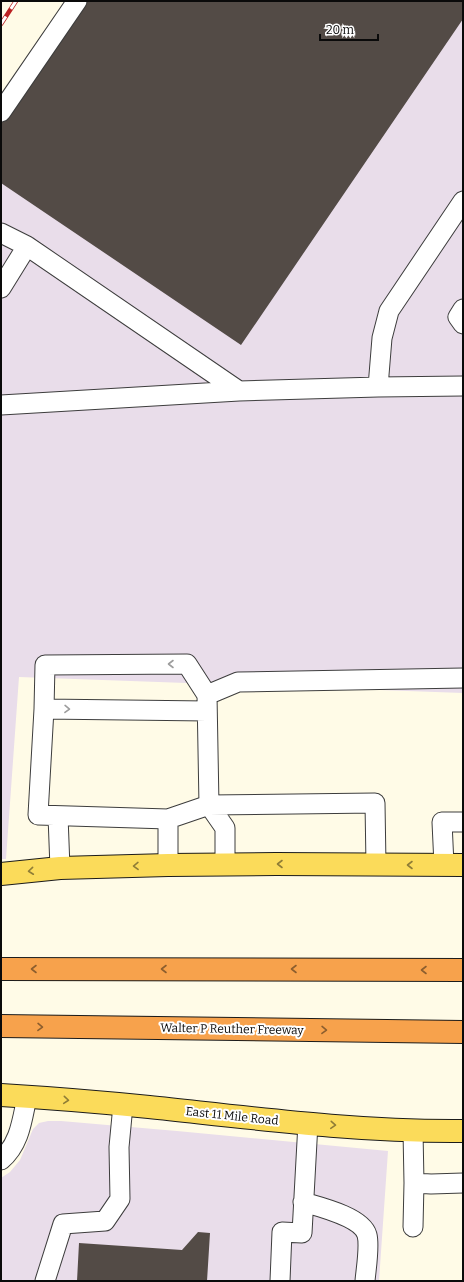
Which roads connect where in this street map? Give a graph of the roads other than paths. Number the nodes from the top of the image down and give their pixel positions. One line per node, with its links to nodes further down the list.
1 (77, 1): 2 (street)
2 (1, 112)
3 (463, 201): 11 (street)
4 (1, 233): 6 (street)
5 (1, 242): 6 (street)
6 (27, 246): 7 (street); 12 (street)
7 (1, 288)
8 (463, 309): 9 (street)
9 (463, 324)
10 (463, 386): 11 (street)
11 (378, 387): 12 (street)
12 (239, 392): 13 (street)
13 (1, 405)
14 (463, 678): 15 (street)
15 (207, 703): 16 (street, one-way to 15); 16 (street, one-way to 16); 17 (street)
16 (44, 709): 18 (street)
17 (209, 805): 19 (street); 22 (street); 23 (street)
18 (58, 816): 19 (street); 25 (street)
19 (168, 819): 21 (street)
20 (463, 822): 24 (street)
21 (168, 865): 22 (main road); 25 (main road, one-way to 25)
22 (225, 865): 23 (main road, one-way to 22)
23 (376, 865): 24 (main road, one-way to 23)
24 (454, 865)
25 (60, 868): 26 (main road, one-way to 26)
26 (1, 874)
27 (1, 968): 28 (highway, one-way to 27)
28 (463, 970)
29 (1, 1026): 30 (highway, Walter P Reuther Freeway, one-way to 30)
30 (463, 1032)
31 (1, 1094): 32 (main road, East 11 Mile Road)
32 (27, 1096): 33 (main road, East 11 Mile Road, one-way to 33); 37 (street)
33 (123, 1105): 34 (main road, East 11 Mile Road); 42 (street)
34 (308, 1123): 35 (main road, East 11 Mile Road, one-way to 35); 40 (street)
35 (413, 1131): 36 (main road, East 11 Mile Road); 38 (street)
36 (463, 1131)
37 (1, 1160)
38 (414, 1182): 39 (street); 41 (street)
39 (463, 1183)
40 (303, 1202): 43 (street); 44 (street)
41 (412, 1227)
42 (45, 1281)
43 (280, 1281)
44 (366, 1281)

